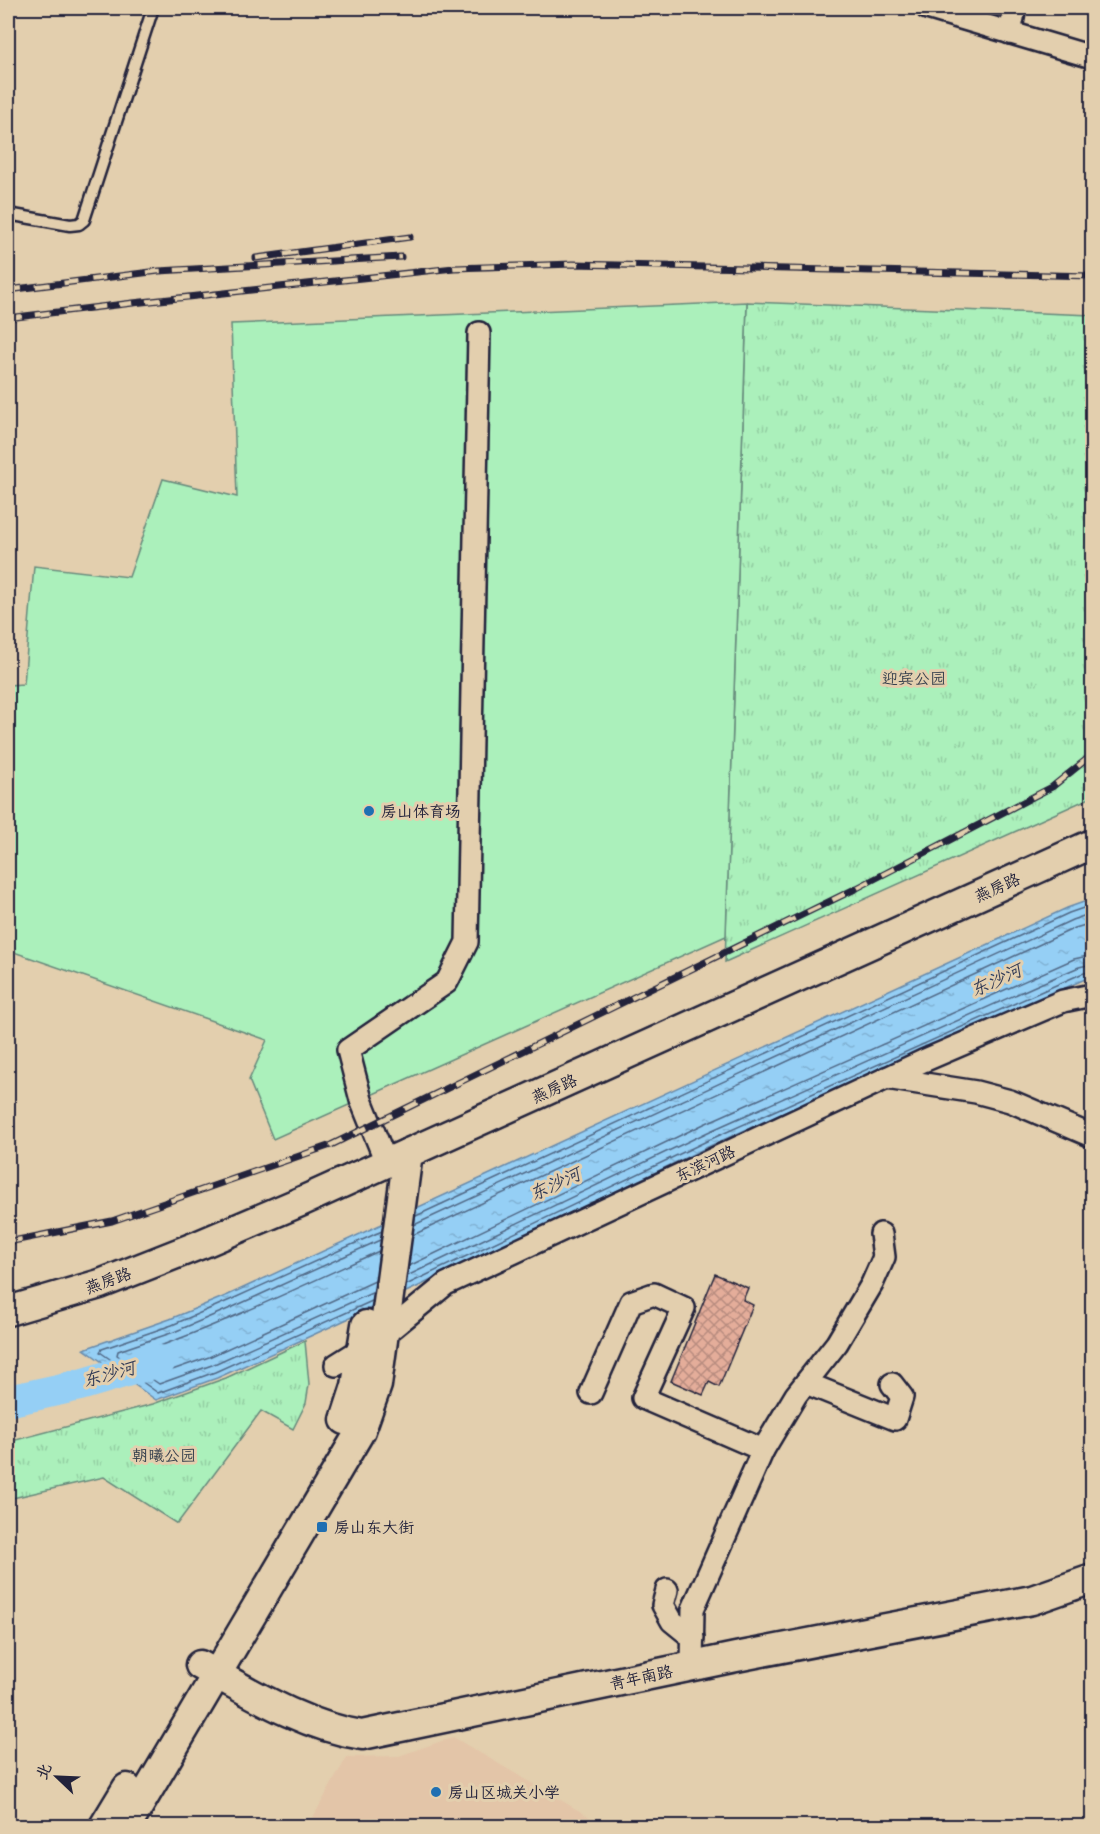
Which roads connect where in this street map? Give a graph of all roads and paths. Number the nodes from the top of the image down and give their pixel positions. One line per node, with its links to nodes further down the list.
1 (153, 8): 6 (lane)
2 (927, 8): 4 (street)
3 (1015, 8): 4 (street)
4 (1010, 32): 5 (street)
5 (1092, 57)
6 (8, 214)
7 (479, 333): 12 (street)
8 (1092, 844): 12 (main road, 燕房路)
9 (1092, 995): 10 (street, 东滨河路)
10 (886, 1078): 11 (street); 15 (street, 东滨河路)
11 (1092, 1136)
12 (397, 1158): 14 (main road, 燕房路); 15 (main road)
13 (881, 1234): 17 (street)
14 (8, 1311)
15 (375, 1328): 16 (street, 东滨河路); 24 (main road)
16 (336, 1365)
17 (806, 1383): 18 (street); 20 (street)
18 (892, 1384)
19 (591, 1393): 20 (street)
20 (763, 1450): 23 (street)
21 (1092, 1579): 23 (main road, 青年南路)
22 (667, 1590): 23 (street)
23 (692, 1652): 24 (main road, 青年南路)
24 (208, 1669): 25 (main road); 26 (main road)
25 (104, 1827)
26 (126, 1827)

